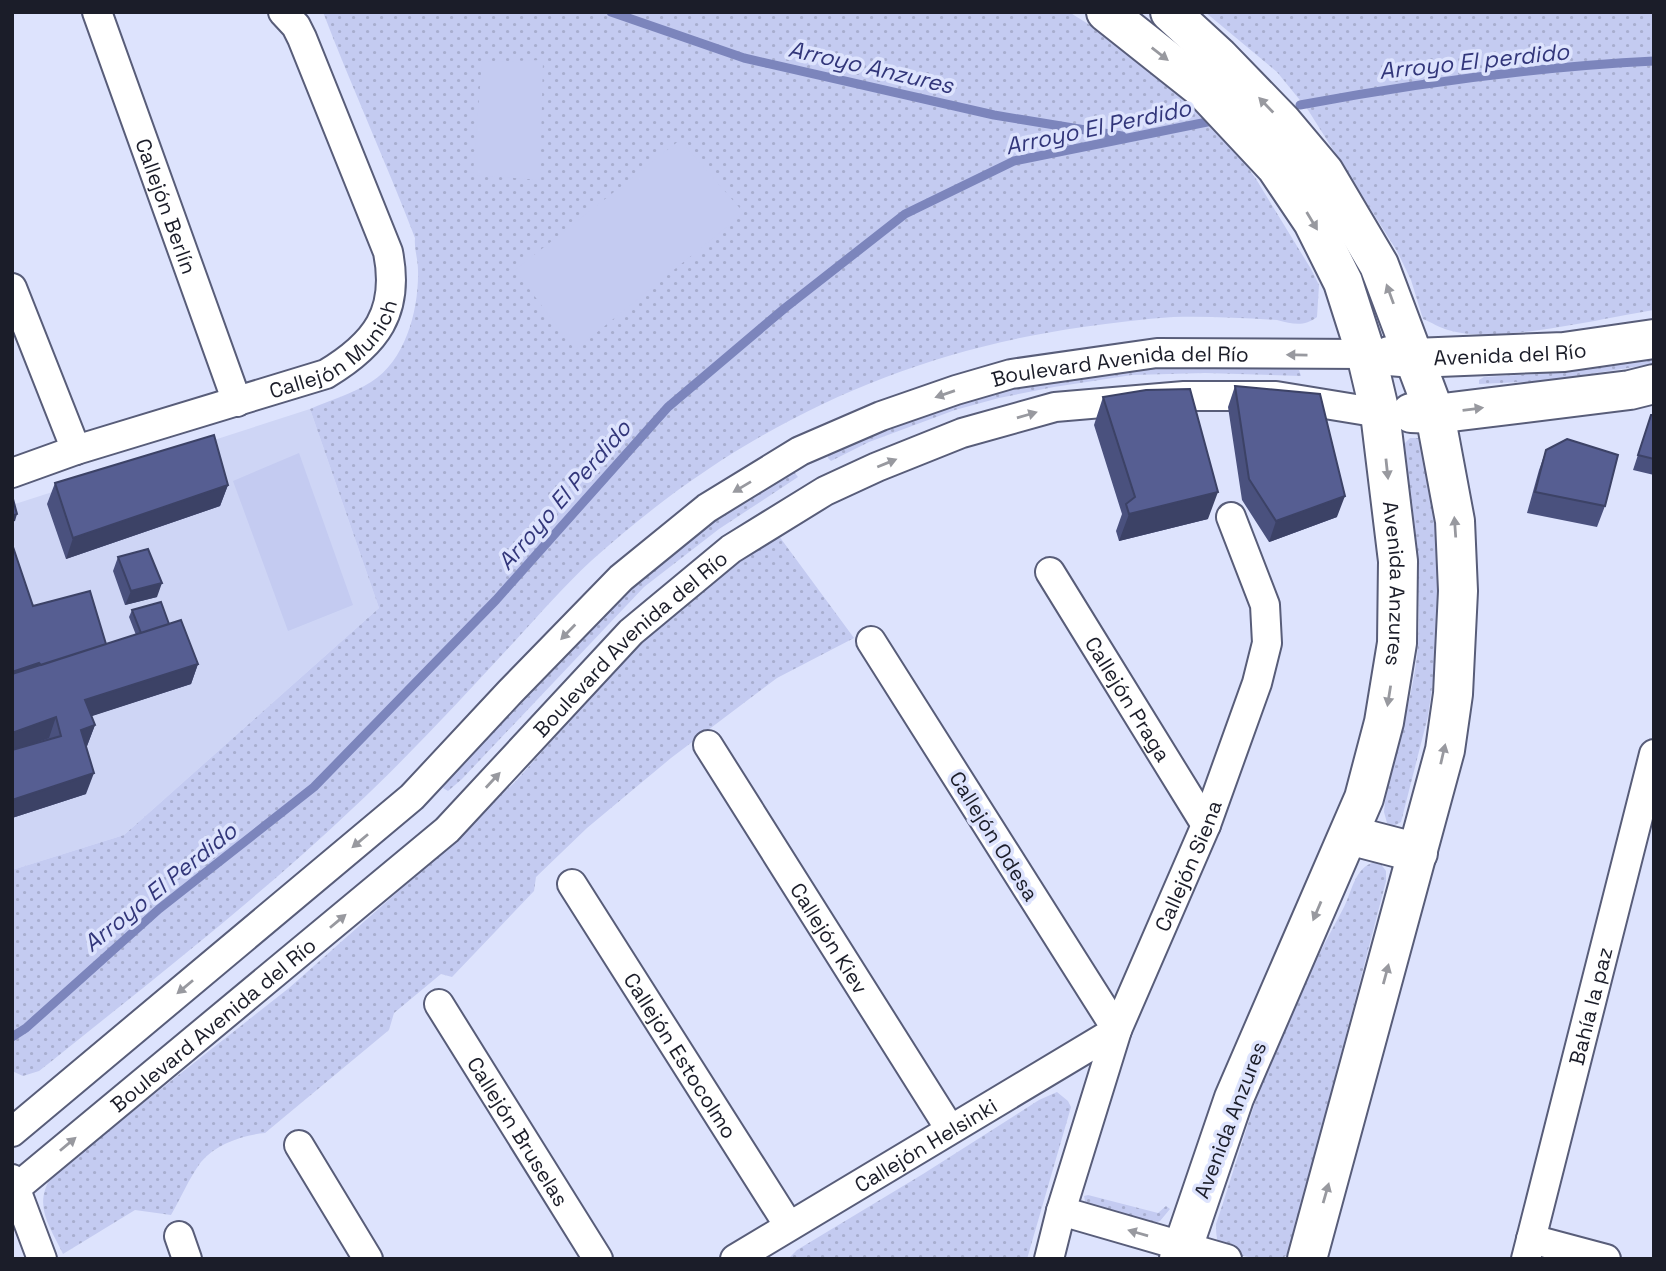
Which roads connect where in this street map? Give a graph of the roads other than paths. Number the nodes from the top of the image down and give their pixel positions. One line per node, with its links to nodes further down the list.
1 (97, 12): 10 (street, Callejón Berlín)
2 (283, 12): 10 (street, Callejón Munich)
3 (1106, 12): 7 (street, Avenida Anzures, one-way to 7)
4 (1170, 12): 8 (street, one-way to 4)
5 (12, 288): 13 (street)
6 (1654, 339): 8 (street, Avenida del Río)
7 (1366, 354): 8 (street, Avenida del Río); 11 (street, Avenida Anzures); 14 (street, Boulevard Avenida del Río, one-way to 14)
8 (1413, 358): 12 (street)
9 (1654, 384): 12 (street, one-way to 9)
10 (237, 402): 13 (street, Callejón Munich)
11 (1380, 413): 12 (street); 16 (street, Boulevard Avenida del Río, one-way to 11); 25 (street, Avenida Anzures, one-way to 25)
12 (1435, 414): 26 (street, one-way to 12)
13 (76, 450): 15 (street, Callejón Munich)
14 (800, 451): 16 (street); 22 (street, Boulevard Avenida del Río, one-way to 22)
15 (12, 473)
16 (825, 491): 24 (street, Boulevard Avenida del Río, one-way to 16)
17 (1231, 517): 23 (street, Callejón Siena)
18 (1050, 572): 23 (street, Callejón Praga)
19 (870, 641): 29 (street, Callejón Odesa)
20 (708, 745): 30 (street, Callejón Kiev)
21 (1654, 754): 36 (street, Bahía la paz)
22 (412, 797): 24 (street); 31 (street, Boulevard Avenida del Río, one-way to 31)
23 (1206, 825): 29 (street, Callejón Siena)
24 (447, 830): 33 (street, Boulevard Avenida del Río, one-way to 24)
25 (1349, 835): 26 (street); 37 (street, Avenida Anzures, one-way to 37)
26 (1418, 853): 44 (street, one-way to 26)
27 (572, 884): 35 (street, Callejón Estocolmo)
28 (439, 1004): 40 (street, Callejón Bruselas)
29 (1117, 1031): 30 (street, Callejón Helsinki); 34 (street, Callejón Siena)
30 (950, 1129): 35 (street, Callejón Helsinki)
31 (12, 1132)
32 (299, 1145): 39 (street)
33 (14, 1183): 38 (street)
34 (1061, 1211): 37 (street, one-way to 34); 42 (street, Callejón Siena)
35 (789, 1226): 41 (street, Callejón Helsinki)
36 (1529, 1249): 45 (street)
37 (1181, 1252): 43 (street)
38 (42, 1259)
39 (368, 1259)
40 (598, 1259)
41 (735, 1259)
42 (1049, 1259)
43 (1227, 1259)
44 (1307, 1259)
45 (1606, 1259)

